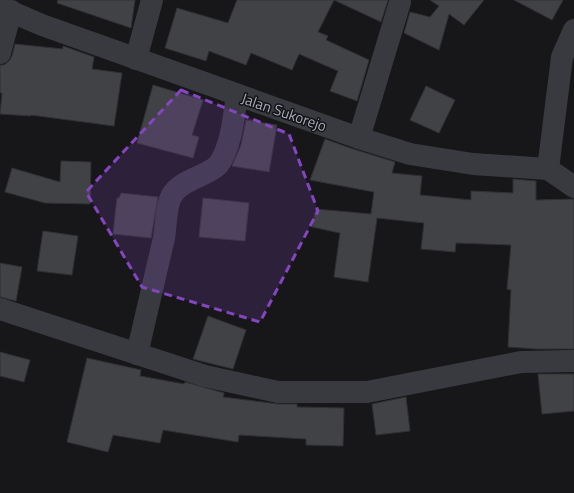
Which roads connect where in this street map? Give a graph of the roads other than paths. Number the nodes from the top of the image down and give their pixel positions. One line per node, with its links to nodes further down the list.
1 (152, 0): 6 (street)
2 (400, 2): 8 (street)
3 (5, 9): 5 (street); 6 (street, Jalan Sukorejo)
4 (574, 30): 9 (street)
5 (0, 54)
6 (136, 59): 7 (street, Jalan Sukorejo)
7 (237, 95): 8 (street, Jalan Sukorejo); 12 (street)
8 (359, 138): 9 (street, Jalan Sukorejo)
9 (548, 169): 10 (street)
10 (574, 187)
11 (0, 309): 12 (street)
12 (137, 354): 13 (street)
13 (574, 361)

